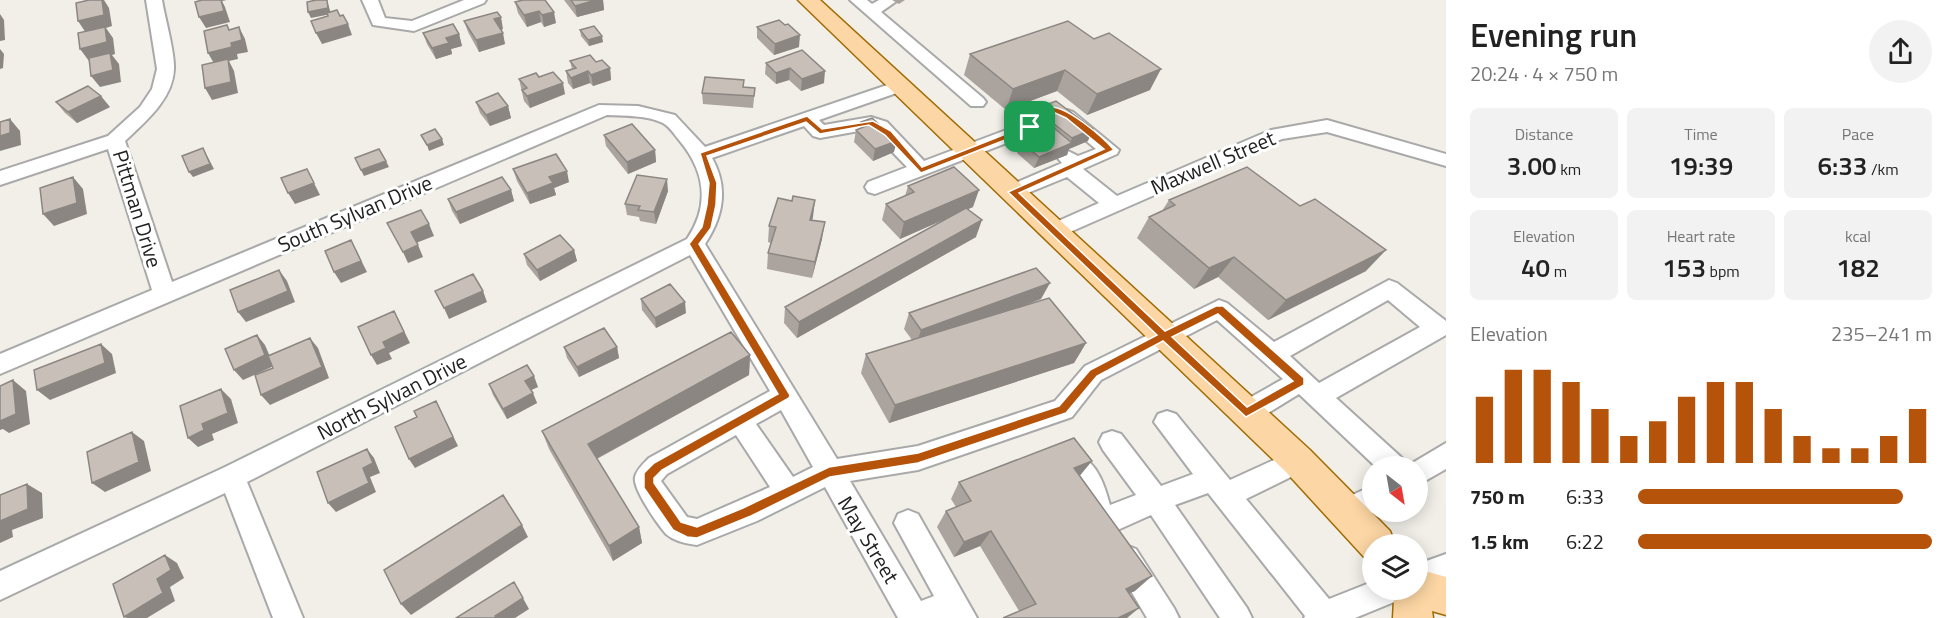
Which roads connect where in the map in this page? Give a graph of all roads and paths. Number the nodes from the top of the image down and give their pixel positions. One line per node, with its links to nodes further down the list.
1 (154, 0): 10 (street, Pittman Drive)
2 (370, 0): 3 (street)
3 (478, 0)
4 (808, 0): 7 (main road)
5 (890, 0): 6 (street)
6 (865, 6): 8 (street)
7 (900, 86): 9 (street); 11 (main road)
8 (977, 102)
9 (807, 118): 12 (street); 15 (street)
10 (115, 140): 16 (street); 22 (street, Pittman Drive)
11 (970, 152): 14 (street); 15 (street); 18 (main road)
12 (702, 155): 21 (street); 22 (street, South Sylvan Drive)
13 (1446, 160): 19 (street, Maxwell Street)
14 (1059, 166): 18 (street); 19 (street)
15 (921, 170): 17 (street)
16 (0, 178)
17 (875, 188)
18 (1013, 192): 20 (main road)
19 (1115, 205): 20 (street, Maxwell Street)
20 (1054, 231): 24 (main road)
21 (694, 244): 28 (street, May Street); 39 (street, North Sylvan Drive)
22 (164, 293): 26 (street, South Sylvan Drive)
23 (1442, 332): 25 (street); 27 (street)
24 (1164, 336): 25 (street); 29 (main road); 38 (street)
25 (1272, 354): 27 (street)
26 (0, 364)
27 (1309, 389): 29 (street); 34 (street)
28 (785, 395): 30 (street); 38 (street, May Street)
29 (1246, 413): 35 (main road)
30 (740, 421): 41 (street); 41 (street)
31 (1167, 422): 40 (street)
32 (1112, 442): 42 (street)
33 (1446, 455): 36 (street)
34 (1382, 456)
35 (1298, 461): 40 (street); 43 (main road)
36 (1428, 467)
37 (1079, 468): 44 (street)
38 (829, 472): 41 (street); 57 (street, May Street)
39 (232, 477): 49 (street, North Sylvan Drive); 56 (street)
40 (1220, 487): 42 (street); 55 (street)
41 (788, 492)
42 (1156, 500): 44 (street); 59 (street)
43 (1360, 504): 46 (main road)
44 (1101, 522): 58 (street)
45 (908, 523): 54 (street)
46 (1373, 534)
47 (1446, 568): 48 (street)
48 (1428, 574)
49 (0, 586)
50 (1428, 592): 51 (main road)
51 (1446, 596)
52 (1364, 600): 55 (street)
53 (1414, 600): 60 (main road)
54 (958, 610): 57 (street)
55 (1322, 617)
56 (288, 618)
57 (916, 618)
58 (1164, 618)
59 (1237, 618)
60 (1413, 618)

